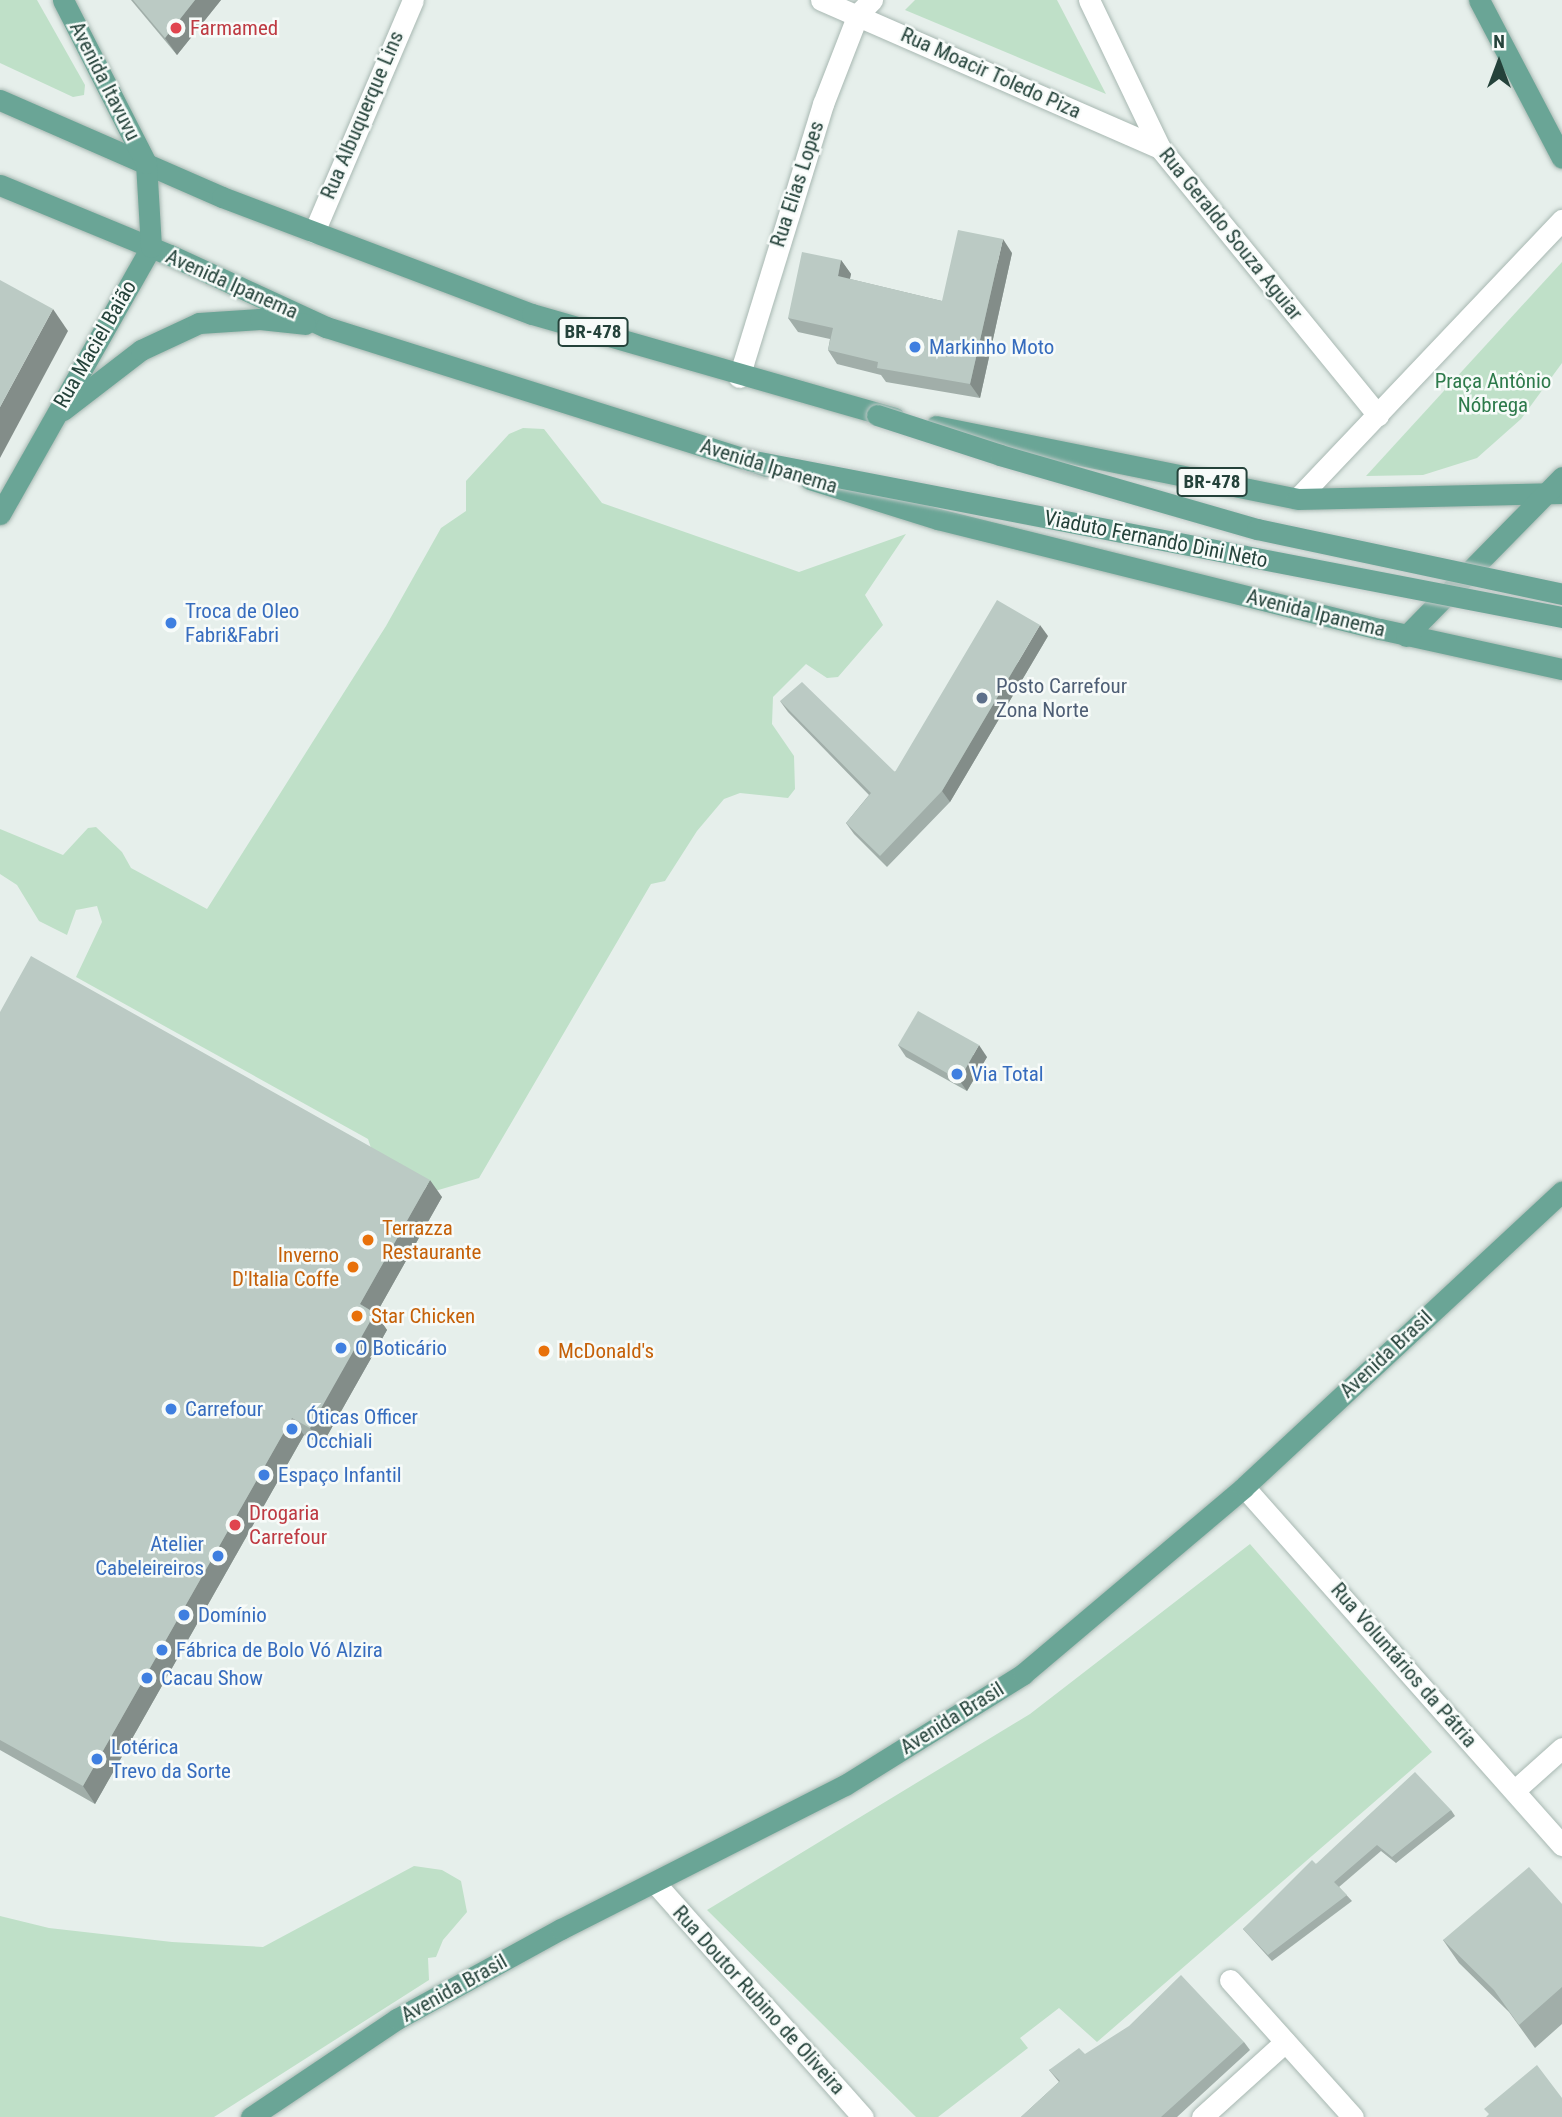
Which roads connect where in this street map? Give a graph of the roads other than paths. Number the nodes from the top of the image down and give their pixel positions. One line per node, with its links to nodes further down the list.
1 (63, 0): 10 (main road, Avenida Itavuvu)
2 (413, 0): 13 (street, Rua Albuquerque Lins)
3 (821, 0): 6 (street, Rua Moacir Toledo Piza)
4 (1089, 0): 8 (street, Rua Geraldo Souza Aguiar)
5 (1479, 0): 9 (main road)
6 (865, 7): 8 (street, Rua Moacir Toledo Piza); 16 (street, Rua Elias Lopes)
7 (0, 100): 10 (main road, BR-478)
8 (1160, 148): 18 (street, Rua Geraldo Souza Aguiar)
9 (1562, 158)
10 (146, 163): 13 (main road, BR-478); 14 (main road)
11 (0, 185): 14 (main road, Avenida Ipanema)
12 (1562, 220): 18 (street)
13 (314, 232): 16 (main road, BR-478)
14 (151, 247): 15 (main road, Avenida Ipanema); 19 (main road, Rua Maciel Baião)
15 (326, 327): 19 (main road); 20 (main road, Avenida Ipanema)
16 (739, 377): 17 (main road, BR-478)
17 (877, 415): 22 (main road, BR-478); 24 (main road, Viaduto Fernando Dini Neto, bridge)
18 (1378, 415): 22 (street)
19 (53, 418): 23 (main road, Rua Maciel Baião)
20 (749, 460): 25 (main road, Viaduto Fernando Dini Neto, bridge); 26 (main road, Avenida Ipanema)
21 (1558, 487): 22 (main road, BR-478); 26 (main road)
22 (1297, 499)
23 (0, 514)
24 (1562, 594)
25 (1562, 617)
26 (1406, 635): 27 (main road, Avenida Ipanema)
27 (1562, 669)
28 (1562, 1191): 29 (main road, Avenida Brasil)
29 (1244, 1487): 31 (street, Rua Voluntários da Pátria); 33 (main road, Avenida Brasil)
30 (1562, 1748): 31 (street)
31 (1515, 1790): 32 (street, Rua Voluntários da Pátria)
32 (1562, 1845)
33 (654, 1883): 36 (main road, Avenida Brasil); 37 (street, Rua Doutor Rubino de Oliveira)
34 (1230, 1980): 35 (street)
35 (1285, 2042): 38 (street); 39 (street)
36 (251, 2117)
37 (863, 2117)
38 (1202, 2117)
39 (1353, 2117)

